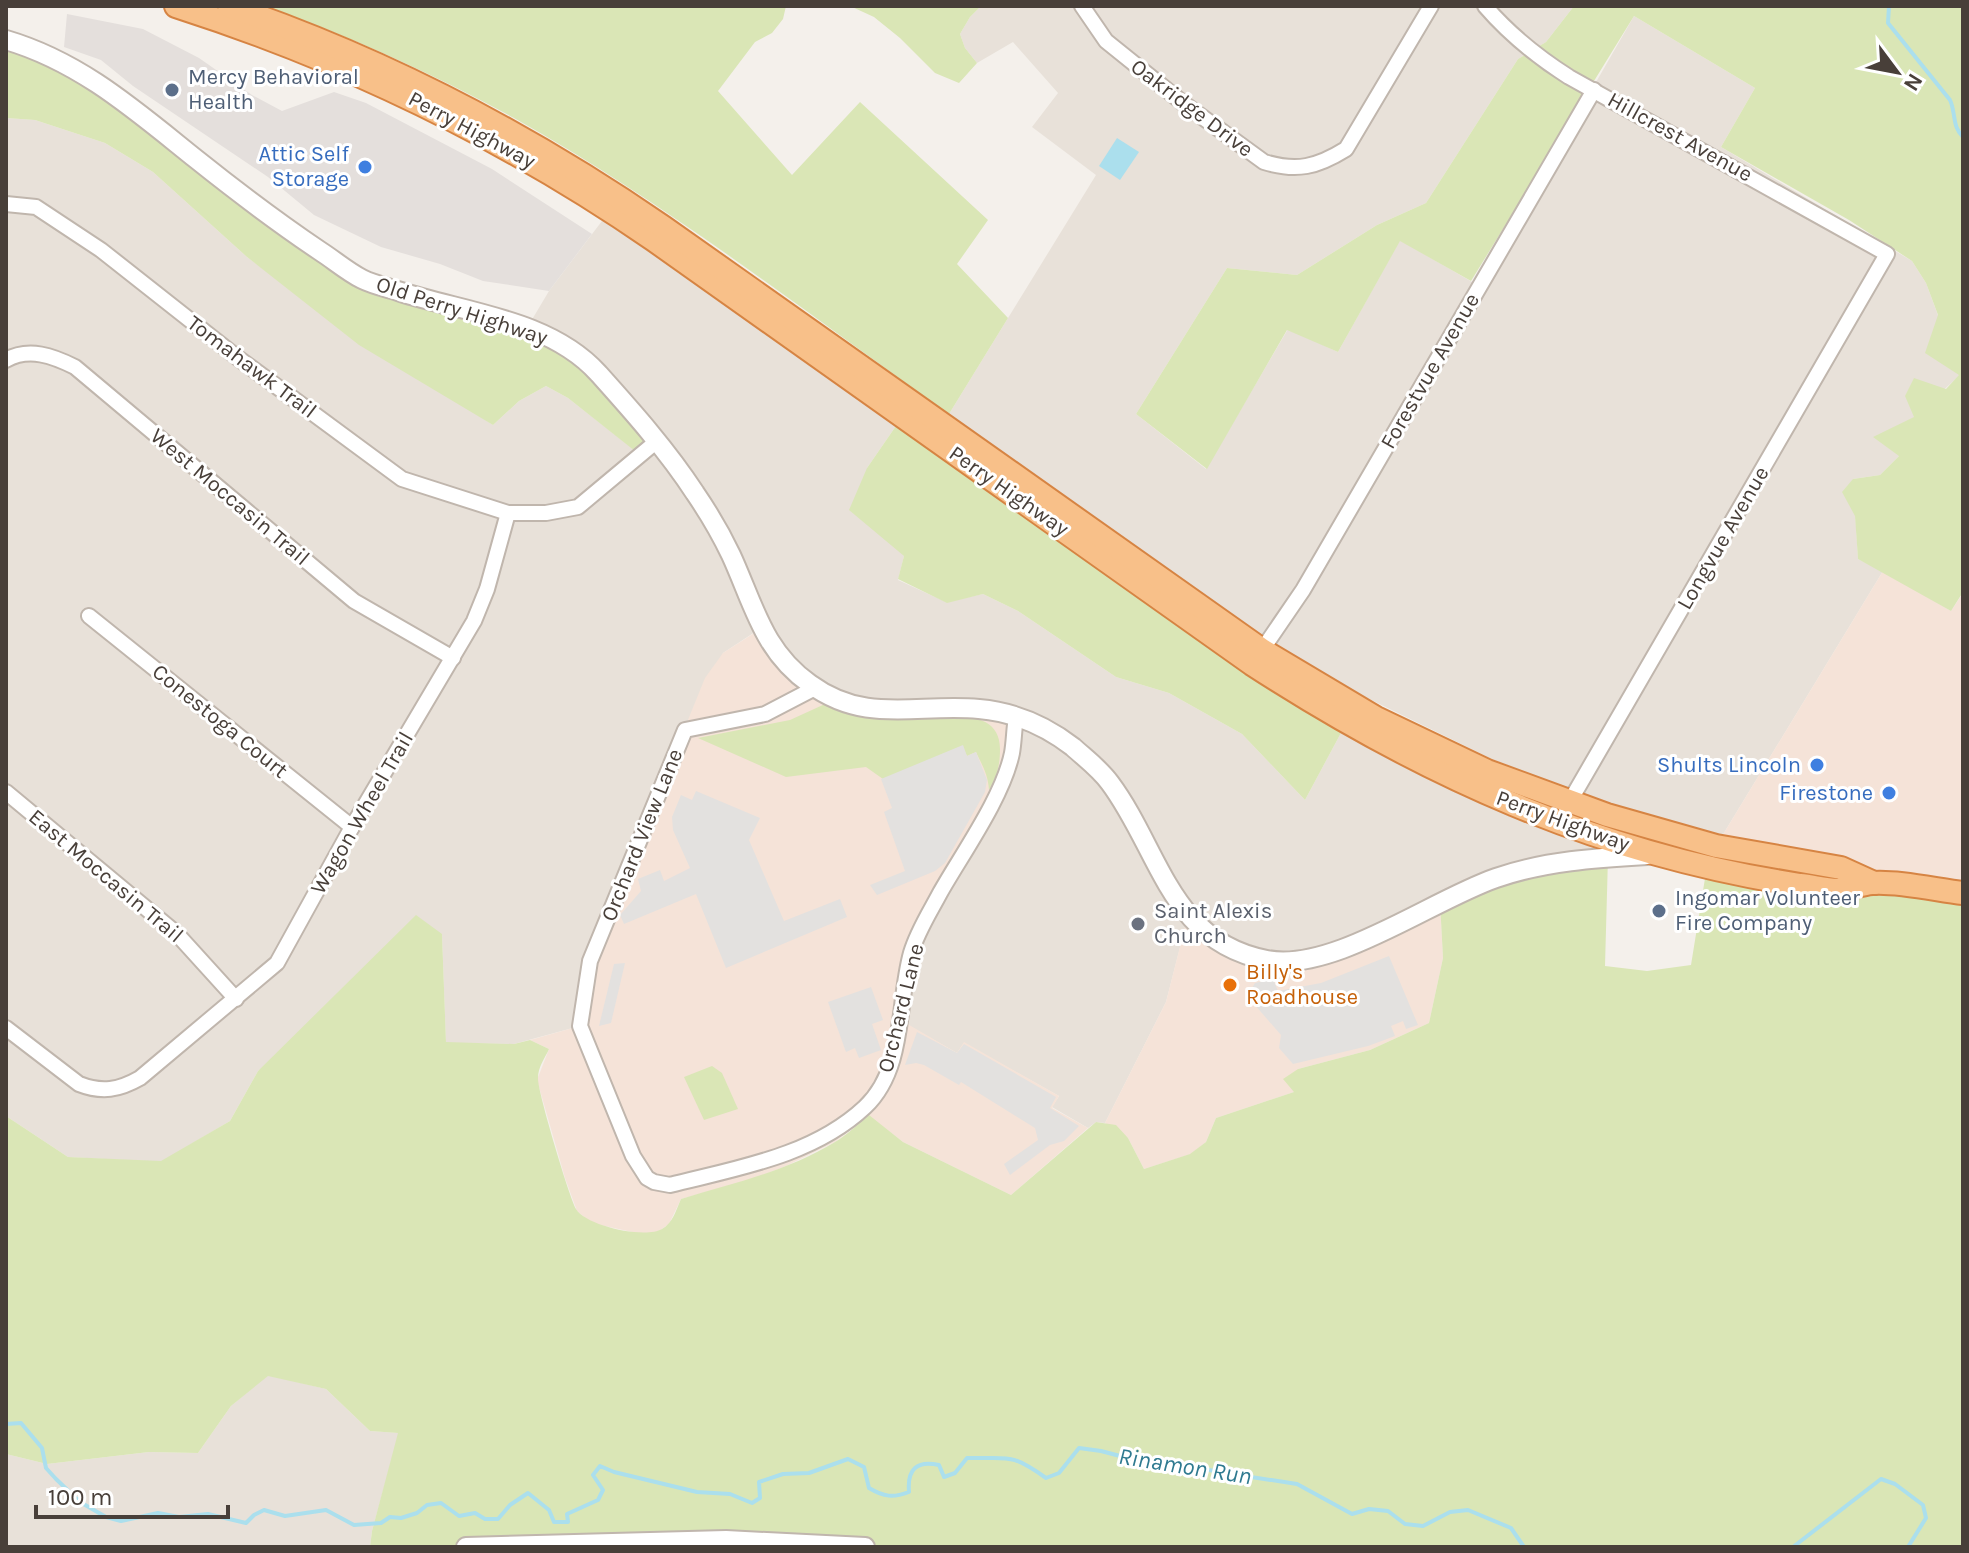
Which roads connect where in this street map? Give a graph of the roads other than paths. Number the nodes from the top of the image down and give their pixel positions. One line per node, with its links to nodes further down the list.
1 (176, 6): 19 (highway, Perry Highway)
2 (229, 6): 14 (highway, Perry Highway)
3 (1082, 6): 4 (street, Oakridge Drive)
4 (1431, 6)
5 (1485, 6): 7 (street, Hillcrest Avenue)
6 (6, 40): 11 (street, Old Perry Highway)
7 (1594, 90): 9 (street, Hillcrest Avenue); 14 (street, Forestvue Avenue)
8 (6, 204): 12 (street, Tomahawk Trail)
9 (1887, 254): 19 (street, Longvue Avenue)
10 (6, 360): 15 (street, West Moccasin Trail)
11 (657, 441): 12 (street); 16 (street, Old Perry Highway)
12 (508, 513): 15 (street, Wagon Wheel Trail)
13 (89, 616): 20 (street, Conestoga Court)
14 (1262, 650): 19 (highway, Perry Highway)
15 (453, 658): 20 (street, Wagon Wheel Trail)
16 (815, 688): 17 (street, Old Perry Highway); 26 (street, Orchard View Lane)
17 (1016, 717): 22 (street, Old Perry Highway); 26 (street, Orchard Lane)
18 (6, 792): 25 (street, East Moccasin Trail)
19 (1564, 812): 21 (highway, Perry Highway); 22 (highway, Perry Highway)
20 (352, 827): 25 (street, Wagon Wheel Trail)
21 (1676, 836): 22 (street); 23 (highway, Perry Highway)
22 (1660, 854): 23 (highway, Perry Highway)
23 (1874, 883): 24 (highway, Perry Highway)
24 (1963, 893)
25 (236, 999): 27 (street, Wagon Wheel Trail)
26 (580, 1026)
27 (6, 1028)
28 (466, 1547): 29 (street)
29 (865, 1547)

